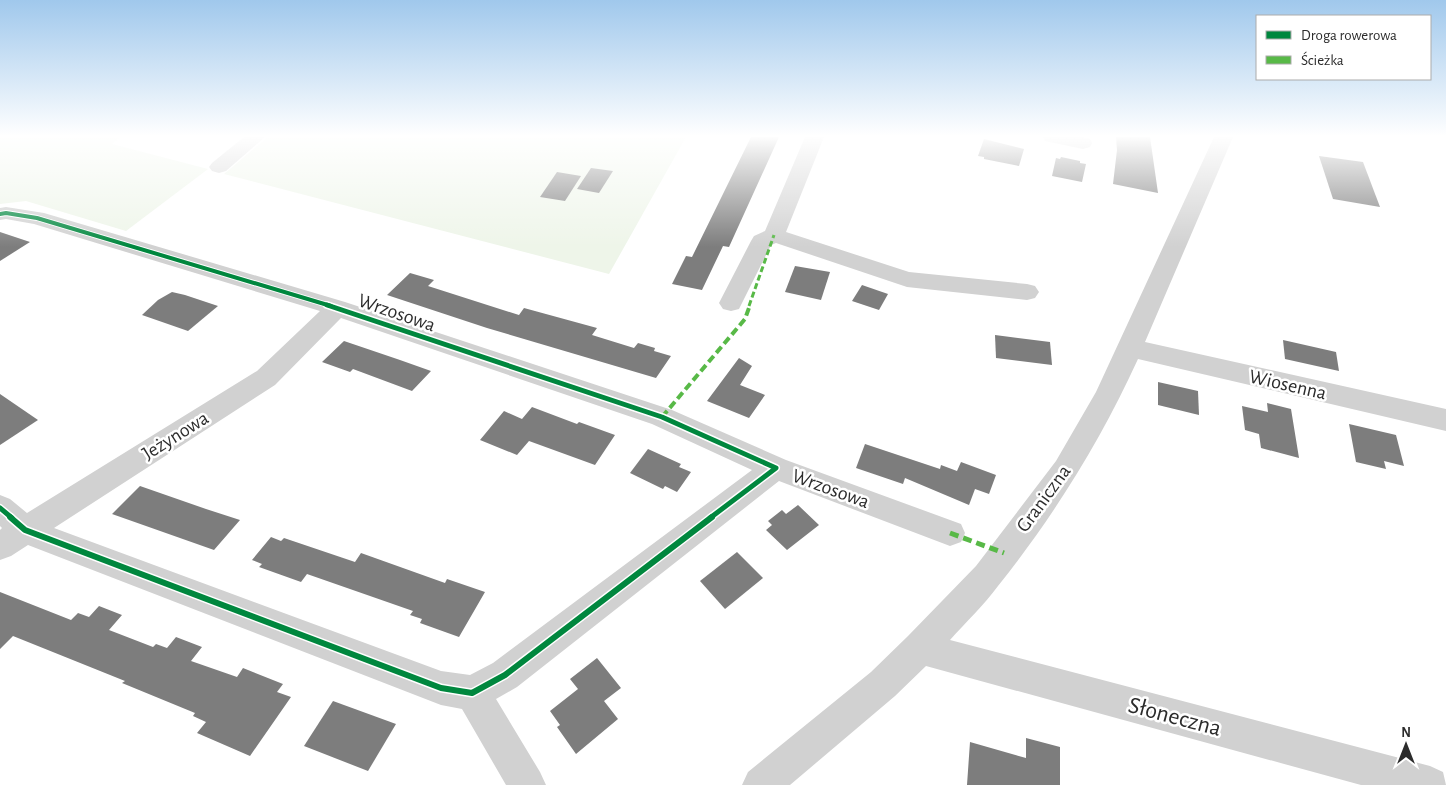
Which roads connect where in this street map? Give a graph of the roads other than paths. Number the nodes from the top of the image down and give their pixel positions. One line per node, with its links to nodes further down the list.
1 (800, 174): 4 (street)
2 (1208, 174): 8 (street, Graniczna)
3 (0, 214): 7 (street, Wrzosowa)
4 (774, 235): 5 (street); 6 (street)
5 (1027, 292)
6 (731, 304)
7 (337, 308): 10 (street, Wrzosowa); 13 (street, Jeżynowa)
8 (1130, 348): 9 (street, Wiosenna); 14 (street, Graniczna)
9 (1446, 420)
10 (776, 468): 12 (street, Wrzosowa); 15 (street)
11 (0, 508): 13 (street)
12 (950, 533)
13 (12, 538): 15 (street)
14 (920, 648): 17 (street, Graniczna); 18 (street, Słoneczna)
15 (472, 693): 16 (street)
16 (527, 785)
17 (761, 785)
18 (1430, 785)

